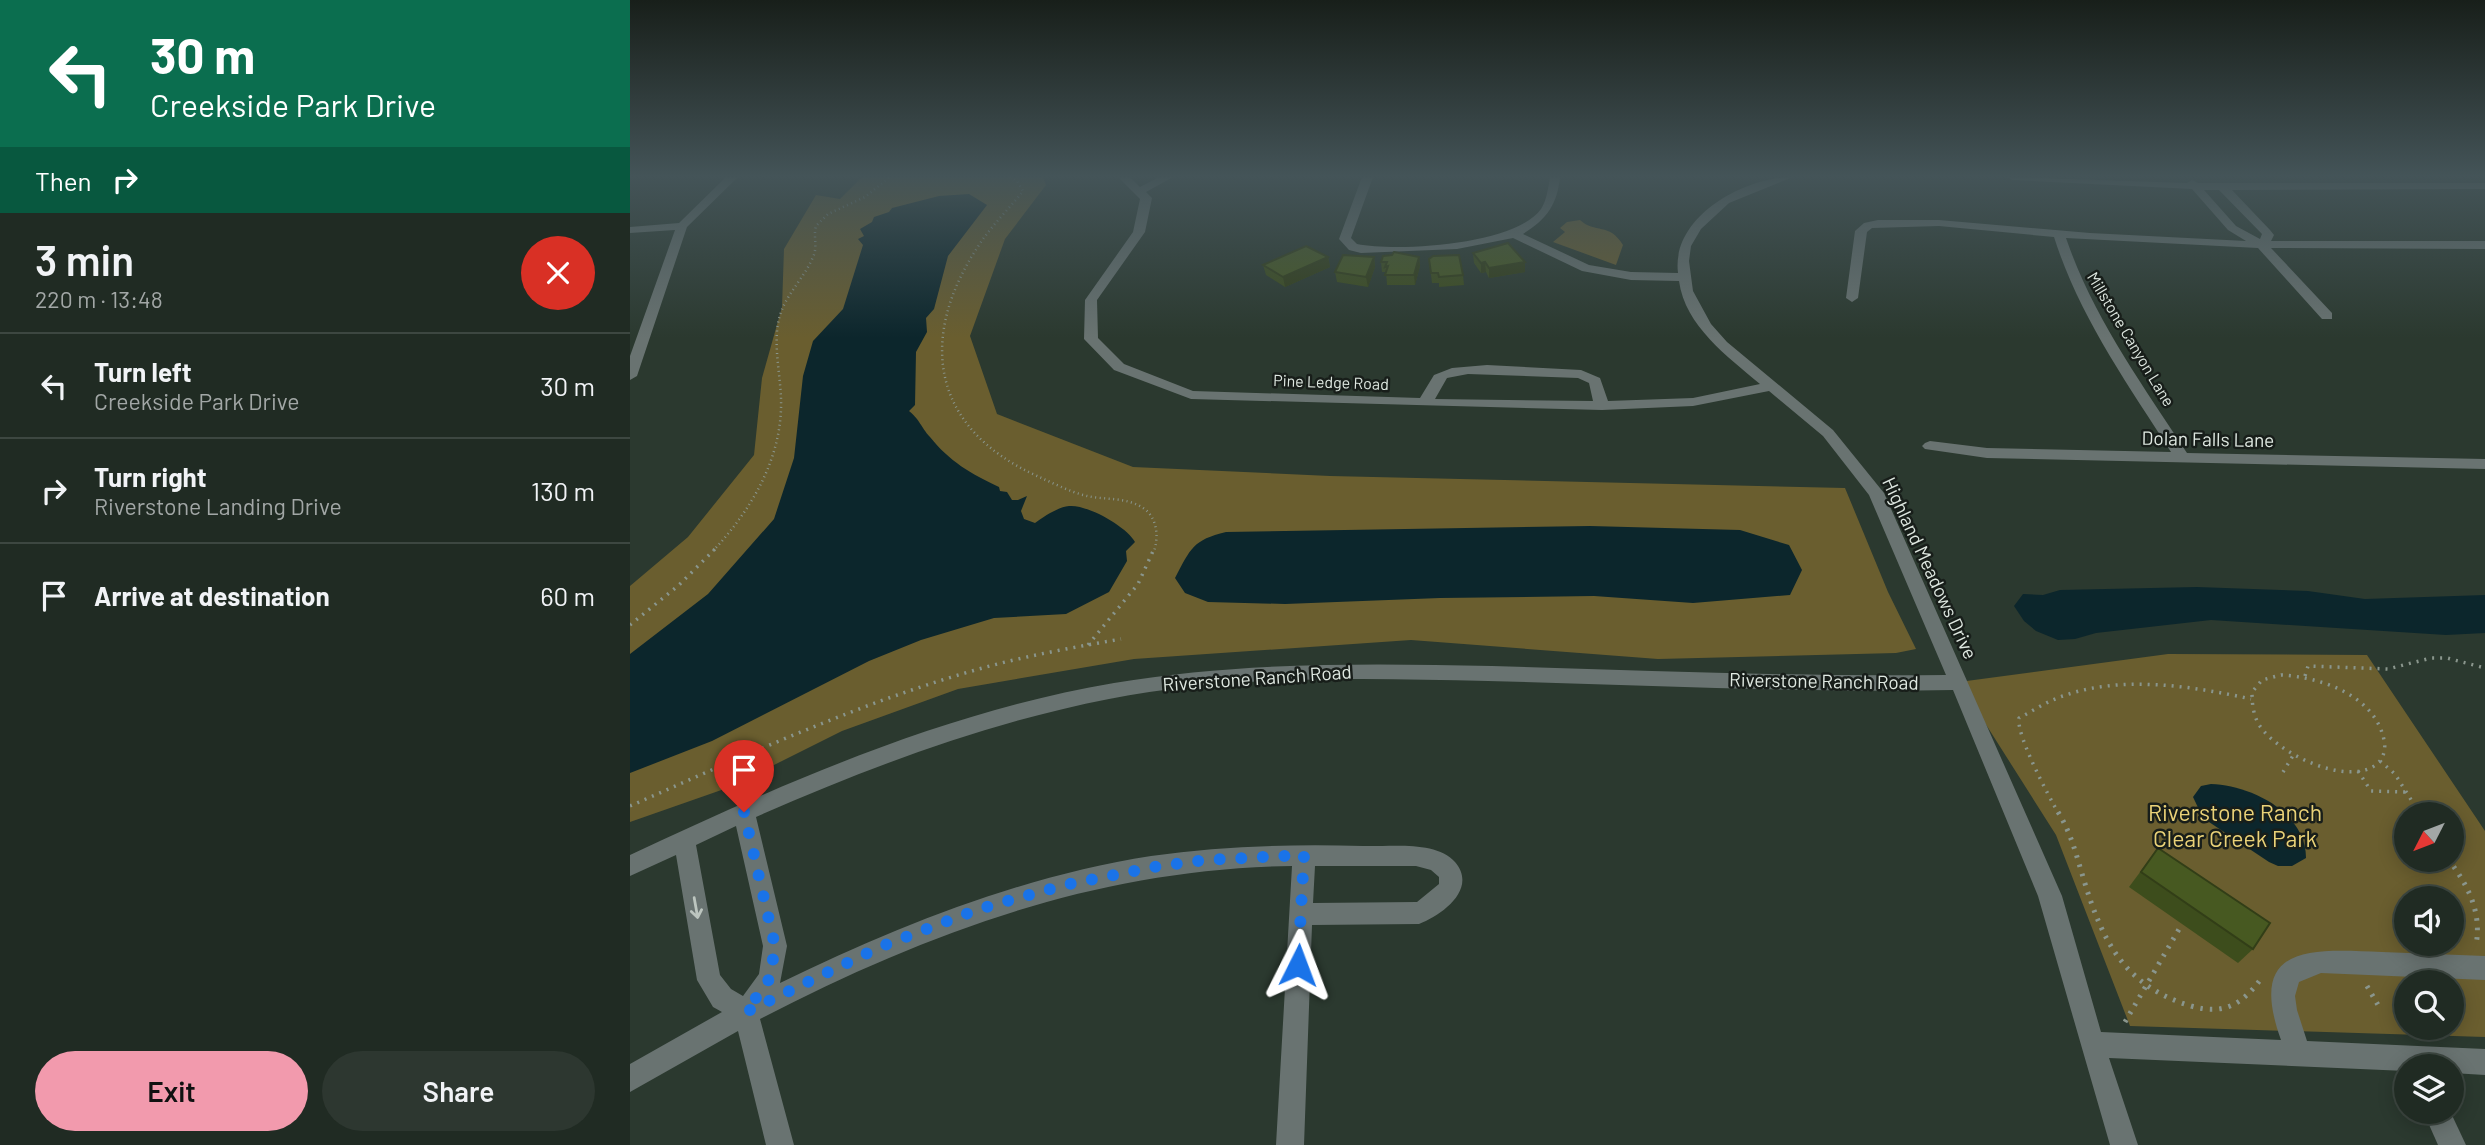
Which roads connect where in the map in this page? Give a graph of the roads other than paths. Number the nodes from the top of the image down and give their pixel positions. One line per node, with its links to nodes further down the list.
1 (680, 230): 17 (street)
2 (1139, 230): 20 (street, Pine Ledge Road)
3 (1348, 230): 10 (street)
4 (1520, 230): 10 (street)
5 (1694, 230): 14 (street, Highland Meadows Drive)
6 (1864, 230): 15 (street)
7 (2019, 230): 11 (street)
8 (2236, 230): 13 (street)
9 (2265, 230): 13 (street)
10 (1514, 234): 14 (street)
11 (2059, 234): 13 (street); 23 (street, Millstone Canyon Lane)
12 (2485, 244): 13 (street)
13 (2262, 245): 16 (street)
14 (1684, 277): 19 (street, Highland Meadows Drive)
15 (1852, 298)
16 (2327, 317)
17 (635, 346): 18 (street)
18 (630, 376)
19 (1772, 386): 21 (street, Pine Ledge Road); 25 (street, Highland Meadows Drive)
20 (1426, 403): 21 (street, Pine Ledge Road); 21 (street)
21 (1602, 406)
22 (1930, 446): 23 (street, Dolan Falls Lane)
23 (2182, 457): 24 (street, Dolan Falls Lane)
24 (2485, 464)
25 (1959, 682): 26 (street, Riverstone Ranch Road); 33 (street, Highland Meadows Drive)
26 (744, 812): 27 (street, Riverstone Ranch Road); 32 (street)
27 (684, 840): 29 (street, Riverstone Ranch Road); 32 (street, one-way to 32)
28 (1304, 855): 30 (street); 30 (street); 32 (street)
29 (630, 866)
30 (1300, 914): 41 (street)
31 (2485, 968): 34 (street)
32 (746, 1012): 38 (street); 40 (street)
33 (2102, 1045): 34 (street); 42 (street, Highland Meadows Drive)
34 (2300, 1054): 35 (street)
35 (2394, 1061)
36 (2464, 1062): 37 (street)
37 (2485, 1062)
38 (630, 1079)
39 (2442, 1124): 43 (street)
40 (780, 1145)
41 (1290, 1145)
42 (2124, 1145)
43 (2452, 1145)

